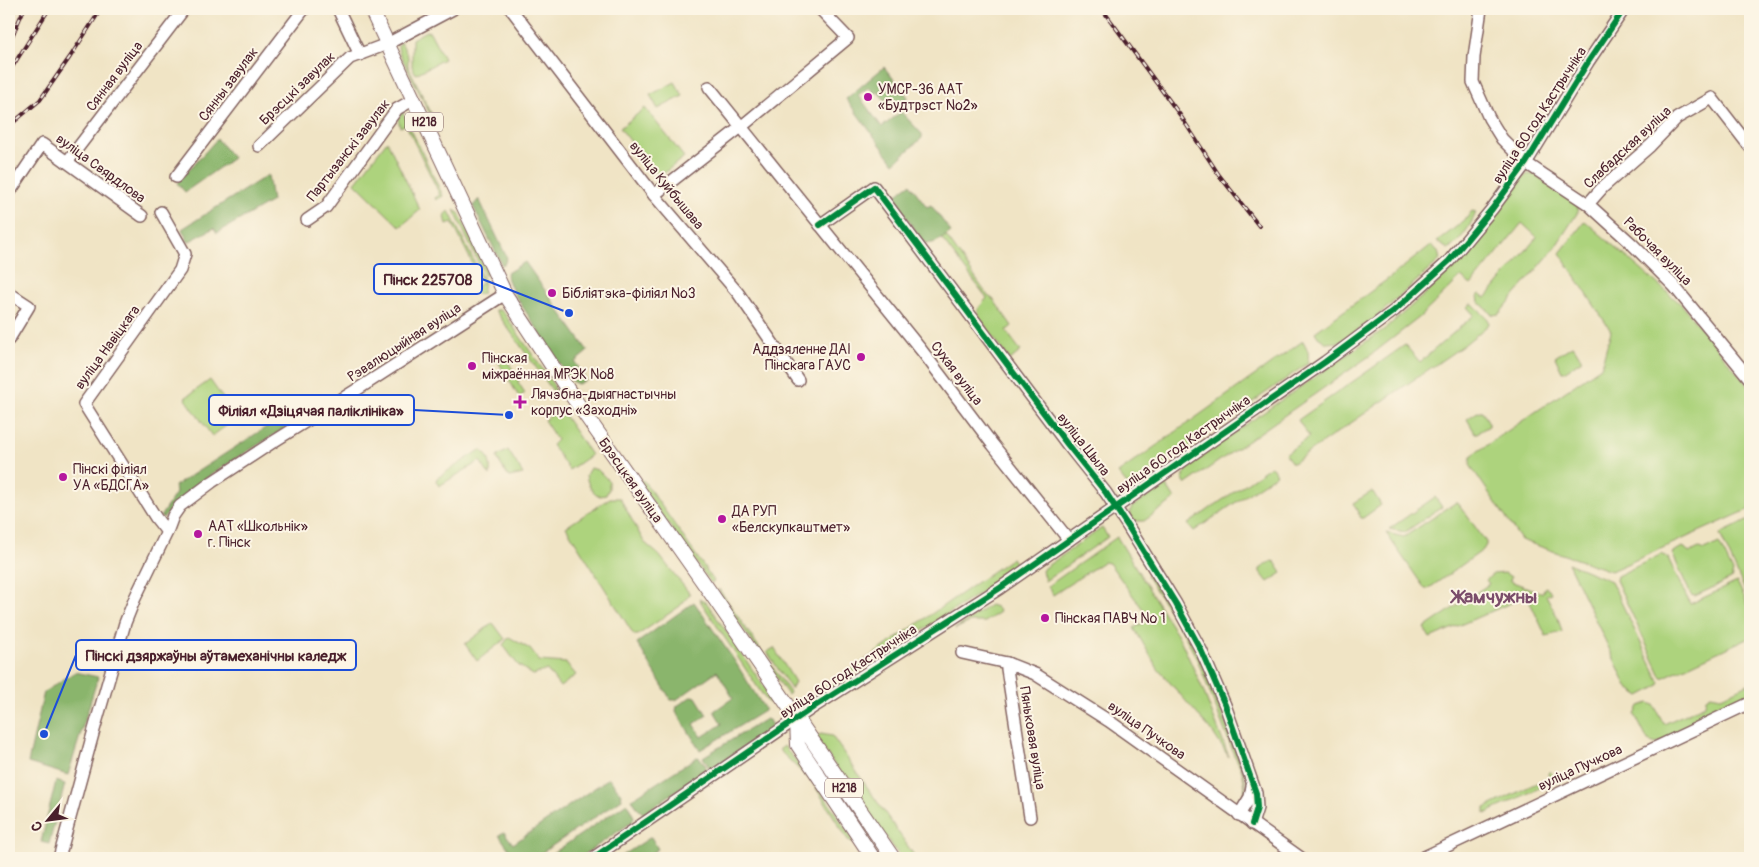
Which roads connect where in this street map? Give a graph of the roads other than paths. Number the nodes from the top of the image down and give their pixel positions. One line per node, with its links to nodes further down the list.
1 (184, 9): 17 (street, Сянная вуліца)
2 (304, 9): 19 (street, Сянны завулак)
3 (338, 9): 11 (street)
4 (371, 9): 10 (main road, Брэсцкая вуліца / Н218)
5 (452, 9): 10 (street)
6 (511, 9): 21 (street, вуліца Куйбышава)
7 (820, 9): 14 (street)
8 (1481, 9): 18 (street, вуліца 60 год Кастрычніка)
9 (1624, 9): 18 (street, вуліца 60 год Кастрычніка)
10 (387, 44): 11 (street, Брэсцкі завулак); 13 (main road, Брэсцкая вуліца / Н218)
11 (360, 55): 15 (street, Брэсцкі завулак)
12 (709, 87): 14 (street, Сухая вуліца)
13 (414, 100): 25 (street, Партызанскі завулак); 28 (main road, Брэсцкая вуліца / Н218)
14 (740, 127): 21 (street); 26 (street, Сухая вуліца)
15 (259, 146)
16 (1750, 146): 22 (street, Слабадская вуліца)
17 (67, 162): 20 (street, вуліца Свярдлова); 24 (street, вуліца Свярдлова)
18 (1526, 163): 22 (street, Рабочая вуліца); 32 (street, вуліца 60 год Кастрычніка)
19 (176, 177)
20 (9, 193)
21 (654, 195): 31 (street, вуліца Куйбышава)
22 (1588, 204): 30 (street, Рабочая вуліца)
23 (161, 212): 33 (street, вуліца Навіцкага)
24 (142, 216)
25 (307, 220)
26 (820, 225): 32 (street, вуліца Шыла); 34 (street, Сухая вуліца)
27 (9, 293): 29 (street)
28 (505, 294): 33 (street, Рэвалюцыйная вуліца); 38 (main road, Брэсцкая вуліца / Н218)
29 (9, 339)
30 (1750, 379)
31 (798, 380)
32 (1115, 507): 34 (street, вуліца 60 год Кастрычніка); 39 (street, вуліца Шыла)
33 (167, 532): 43 (street, Рэвалюцыйная вуліца)
34 (1069, 540): 38 (street, вуліца 60 год Кастрычніка)
35 (962, 653): 36 (street, вуліца Пучкова)
36 (1007, 663): 40 (street, вуліца Пучкова); 41 (street, Пяньковая вуліца)
37 (1750, 702): 48 (street, вуліца Пучкова)
38 (797, 719): 44 (street, вуліца 60 год Кастрычніка); 45 (main road, Н218); 46 (main road, Брэсцкая вуліца / Н218)
39 (1253, 782): 40 (street); 42 (street, вуліца Шыла)
40 (1239, 815): 42 (street, вуліца Пучкова)
41 (1030, 817)
42 (1252, 824): 47 (street, вуліца Пучкова)
43 (60, 858)
44 (593, 858)
45 (873, 858)
46 (893, 858)
47 (1301, 858)
48 (1422, 858)

